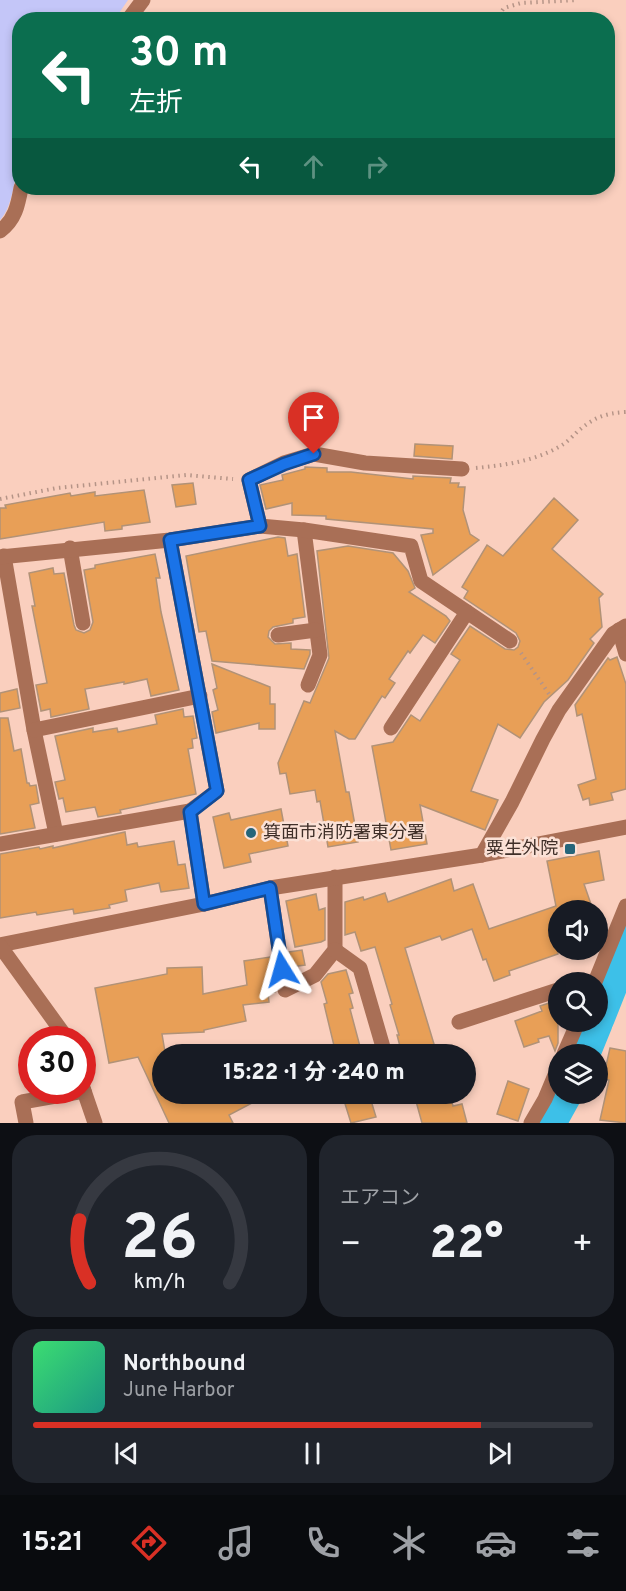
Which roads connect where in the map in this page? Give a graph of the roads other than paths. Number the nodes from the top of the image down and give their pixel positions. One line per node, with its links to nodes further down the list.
1 (19, 195): 2 (street)
2 (0, 231)
3 (462, 469): 4 (street)
4 (260, 526): 5 (street); 6 (street)
5 (304, 530): 9 (street); 12 (street)
6 (170, 540): 7 (street); 17 (street)
7 (70, 548): 8 (street); 10 (street)
8 (2, 556): 19 (street)
9 (467, 612): 14 (street); 18 (street)
10 (83, 623)
11 (622, 628): 15 (street); 24 (street)
12 (316, 630): 13 (street); 16 (street)
13 (278, 635)
14 (510, 641)
15 (626, 654)
16 (308, 685)
17 (200, 696): 19 (street); 20 (street)
18 (391, 728)
19 (34, 730): 22 (street)
20 (190, 812): 22 (street); 27 (street)
21 (626, 827): 24 (street)
22 (56, 834): 23 (street)
23 (0, 844)
24 (482, 855): 25 (street)
25 (334, 877): 26 (street); 30 (street)
26 (270, 888): 27 (street); 30 (street)
27 (204, 904): 29 (street)
28 (626, 906): 31 (street)
29 (0, 945): 34 (street)
30 (335, 950): 35 (street)
31 (599, 972)
32 (548, 993): 33 (street)
33 (459, 1022)
34 (58, 1026)
35 (382, 1044)
36 (548, 1088): 41 (street)
37 (22, 1104): 39 (street)
38 (88, 1104): 40 (street)
39 (26, 1123)
40 (95, 1123)
41 (531, 1123)

